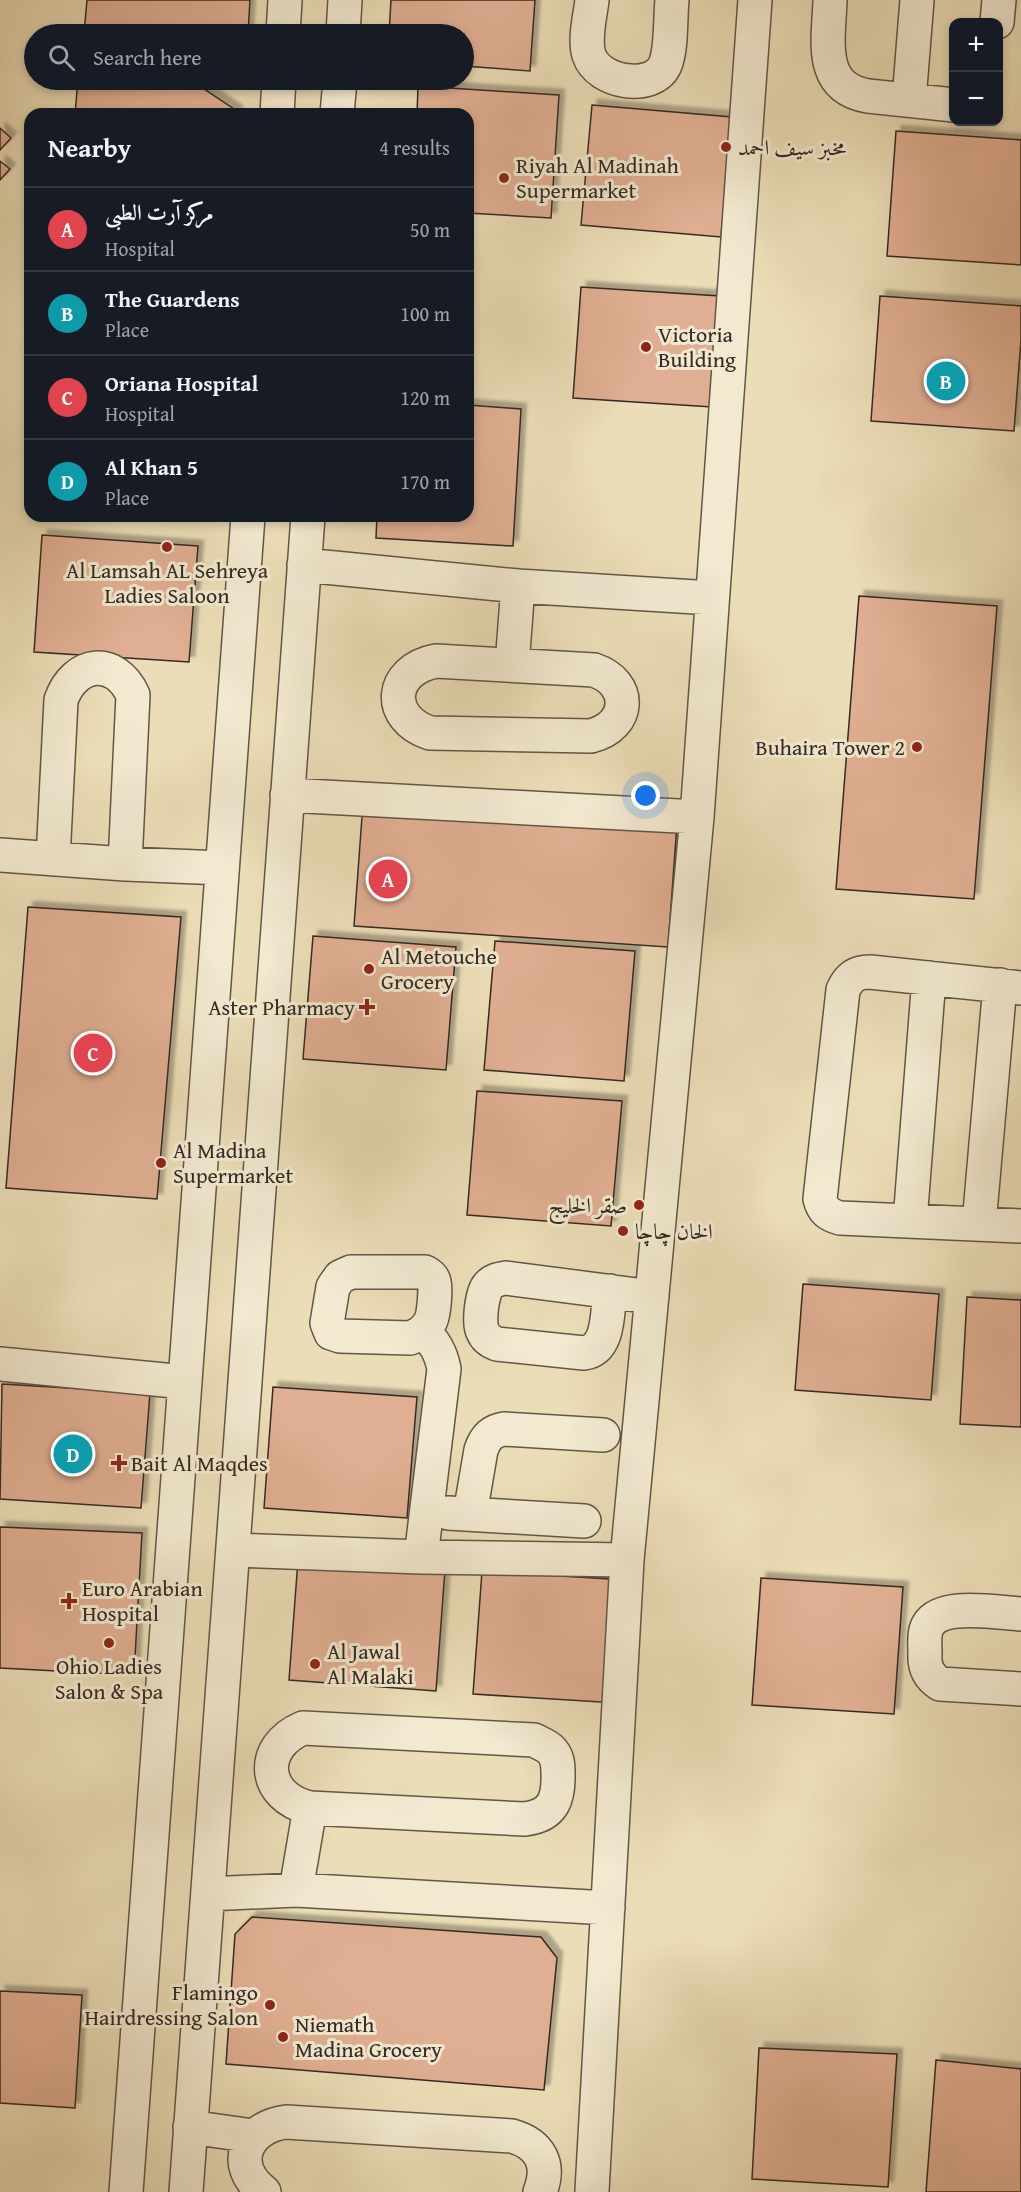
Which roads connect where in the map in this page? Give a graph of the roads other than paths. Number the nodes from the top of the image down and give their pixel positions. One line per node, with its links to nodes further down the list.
1 (285, 0): 10 (street)
2 (345, 0): 11 (street)
3 (592, 0): 4 (street)
4 (672, 0)
5 (755, 0): 22 (street)
6 (830, 0): 14 (street)
7 (917, 0): 14 (street)
8 (999, 0): 9 (street)
9 (997, 18)
10 (284, 24)
11 (344, 24)
12 (278, 90): 16 (street)
13 (338, 90): 17 (street)
14 (909, 100): 15 (street)
15 (949, 104)
16 (277, 108)
17 (337, 108)
18 (248, 522): 29 (street)
19 (308, 522): 20 (street)
20 (304, 565): 21 (street); 24 (street)
21 (518, 586): 22 (street); 23 (street)
22 (712, 598): 25 (street)
23 (512, 665): 23 (street)
24 (287, 795): 25 (street); 44 (street)
25 (697, 817): 36 (street)
26 (0, 855): 27 (street)
27 (53, 859): 28 (street); 28 (street)
28 (125, 864): 29 (street)
29 (222, 868): 39 (street)
30 (929, 978): 31 (street); 32 (street); 32 (street)
31 (1011, 987): 33 (street)
32 (910, 1221): 33 (street)
33 (979, 1224): 34 (street)
34 (1021, 1226)
35 (610, 1291): 36 (street)
36 (652, 1297): 46 (street)
37 (423, 1331): 41 (street)
38 (2, 1365): 39 (street)
39 (185, 1382): 56 (street)
40 (603, 1435): 42 (street)
41 (426, 1512): 42 (street); 45 (street)
42 (470, 1514): 43 (street)
43 (584, 1521)
44 (233, 1550): 45 (street); 51 (street)
45 (421, 1557): 46 (street)
46 (627, 1560): 52 (street)
47 (1021, 1614): 48 (street)
48 (1021, 1689)
49 (310, 1808): 49 (street); 50 (street)
50 (296, 1890): 51 (street); 52 (street)
51 (208, 1894): 53 (street)
52 (608, 1908): 55 (street)
53 (190, 2127): 54 (street); 57 (street)
54 (253, 2136): 58 (street); 59 (street)
55 (592, 2191)
56 (126, 2192)
57 (186, 2192)
58 (264, 2192)
59 (540, 2192)

